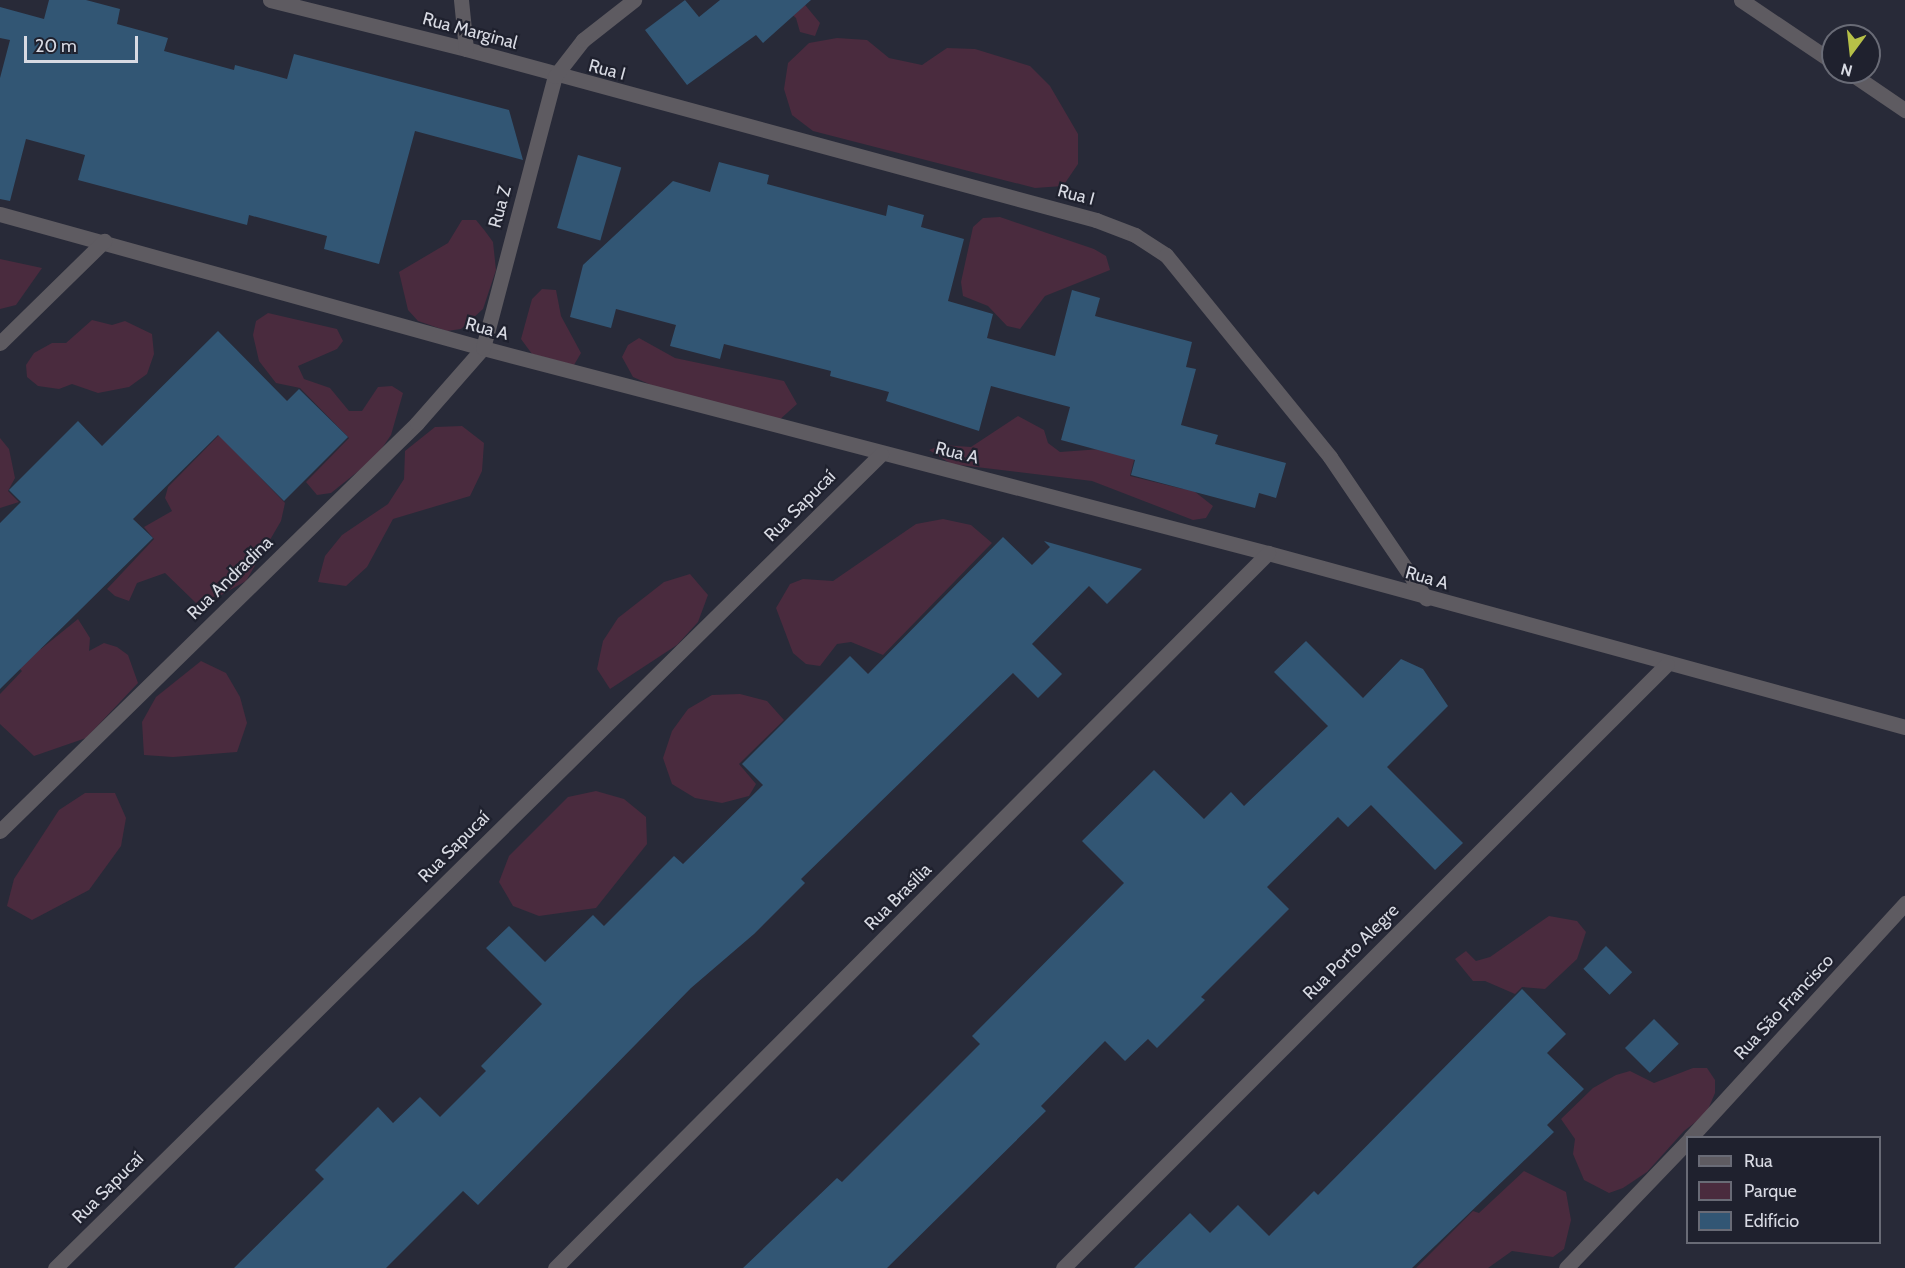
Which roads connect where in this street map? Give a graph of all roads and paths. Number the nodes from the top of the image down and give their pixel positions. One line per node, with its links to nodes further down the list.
1 (270, 0): 5 (street, Rua Marginal)
2 (461, 0): 5 (street)
3 (634, 0): 7 (street)
4 (1741, 0): 6 (street)
5 (466, 49): 7 (street, Rua Marginal)
6 (1821, 54)
7 (555, 76): 13 (street, Rua Z); 16 (street, Rua I)
8 (1867, 84): 9 (street)
9 (1905, 110)
10 (0, 214): 11 (street, Rua A)
11 (104, 241): 12 (street); 13 (street, Rua A)
12 (0, 343)
13 (483, 348): 14 (street, Rua A); 19 (street, Rua Andradina)
14 (880, 454): 15 (street, Rua A); 23 (street, Rua Sapucaí)
15 (1268, 553): 16 (street, Rua A); 24 (street, Rua Brasília)
16 (1426, 598): 17 (street, Rua A)
17 (1667, 664): 18 (street, Rua A); 25 (street, Rua Porto Alegre)
18 (1905, 727)
19 (0, 831)
20 (1905, 903): 21 (street, Rua São Francisco)
21 (1692, 1136)
22 (1686, 1142): 26 (street, Rua São Francisco)
23 (55, 1268)
24 (555, 1268)
25 (1063, 1268)
26 (1566, 1268)

